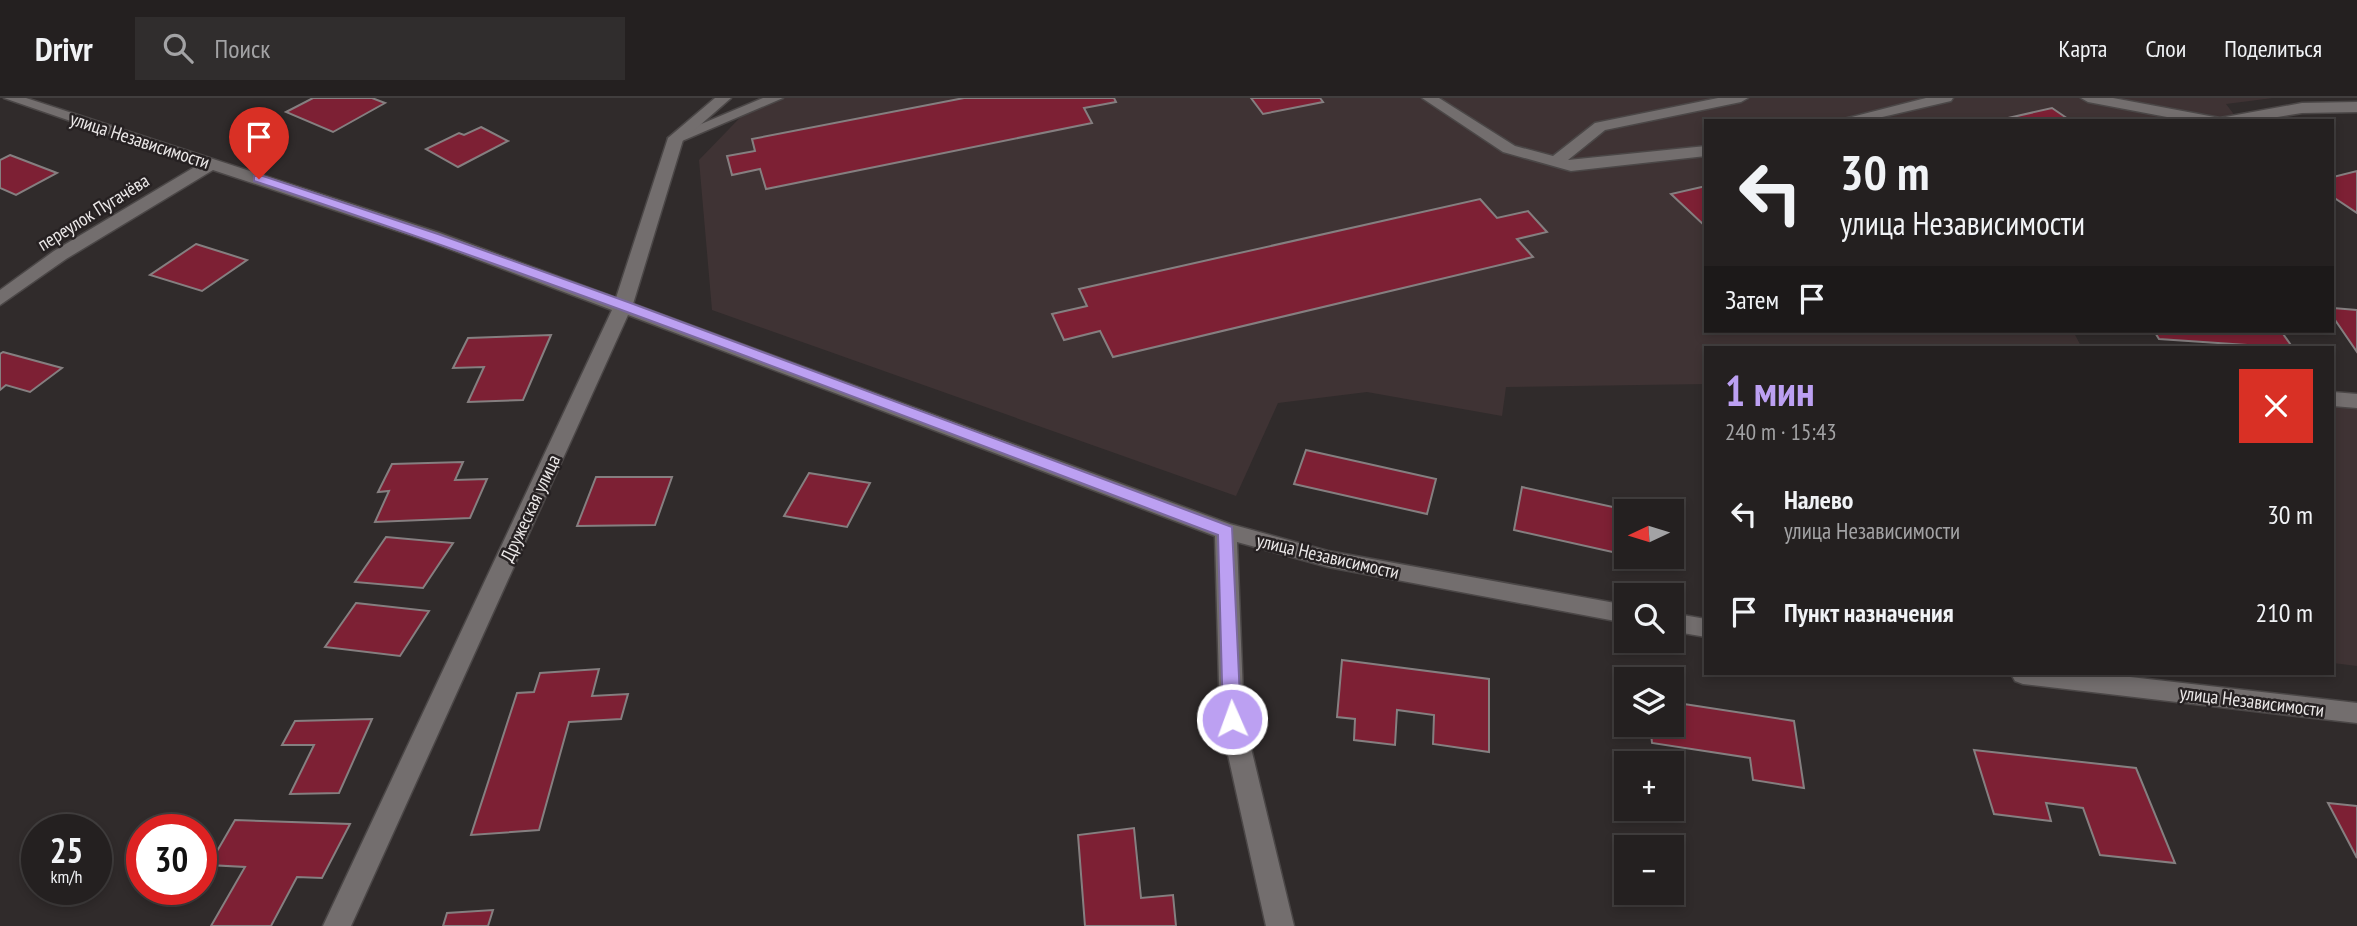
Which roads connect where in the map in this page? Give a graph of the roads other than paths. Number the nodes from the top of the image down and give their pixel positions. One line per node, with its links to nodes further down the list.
1 (11, 98): 15 (street, улица Независимости)
2 (724, 98): 12 (street)
3 (776, 98): 12 (street)
4 (1429, 98): 14 (street)
5 (1741, 98): 14 (street)
6 (1946, 98): 9 (street)
7 (2088, 98): 10 (street)
8 (2357, 107): 11 (street)
9 (1852, 119)
10 (2204, 119)
11 (2236, 119)
12 (676, 138): 17 (street, Дружеская улица)
13 (1704, 151): 14 (street)
14 (1556, 162)
15 (211, 164): 16 (street, переулок Пугачёва); 17 (street, улица Независимости)
16 (0, 299)
17 (624, 306): 20 (street, улица Независимости); 26 (street, Дружеская улица)
18 (2334, 399): 19 (street)
19 (2357, 401)
20 (1226, 531): 21 (street, улица Независимости); 27 (street)
21 (1614, 612)
22 (1684, 624): 23 (street)
23 (1704, 628)
24 (2031, 675): 25 (street, улица Независимости)
25 (2357, 713)
26 (337, 926)
27 (1280, 926)

